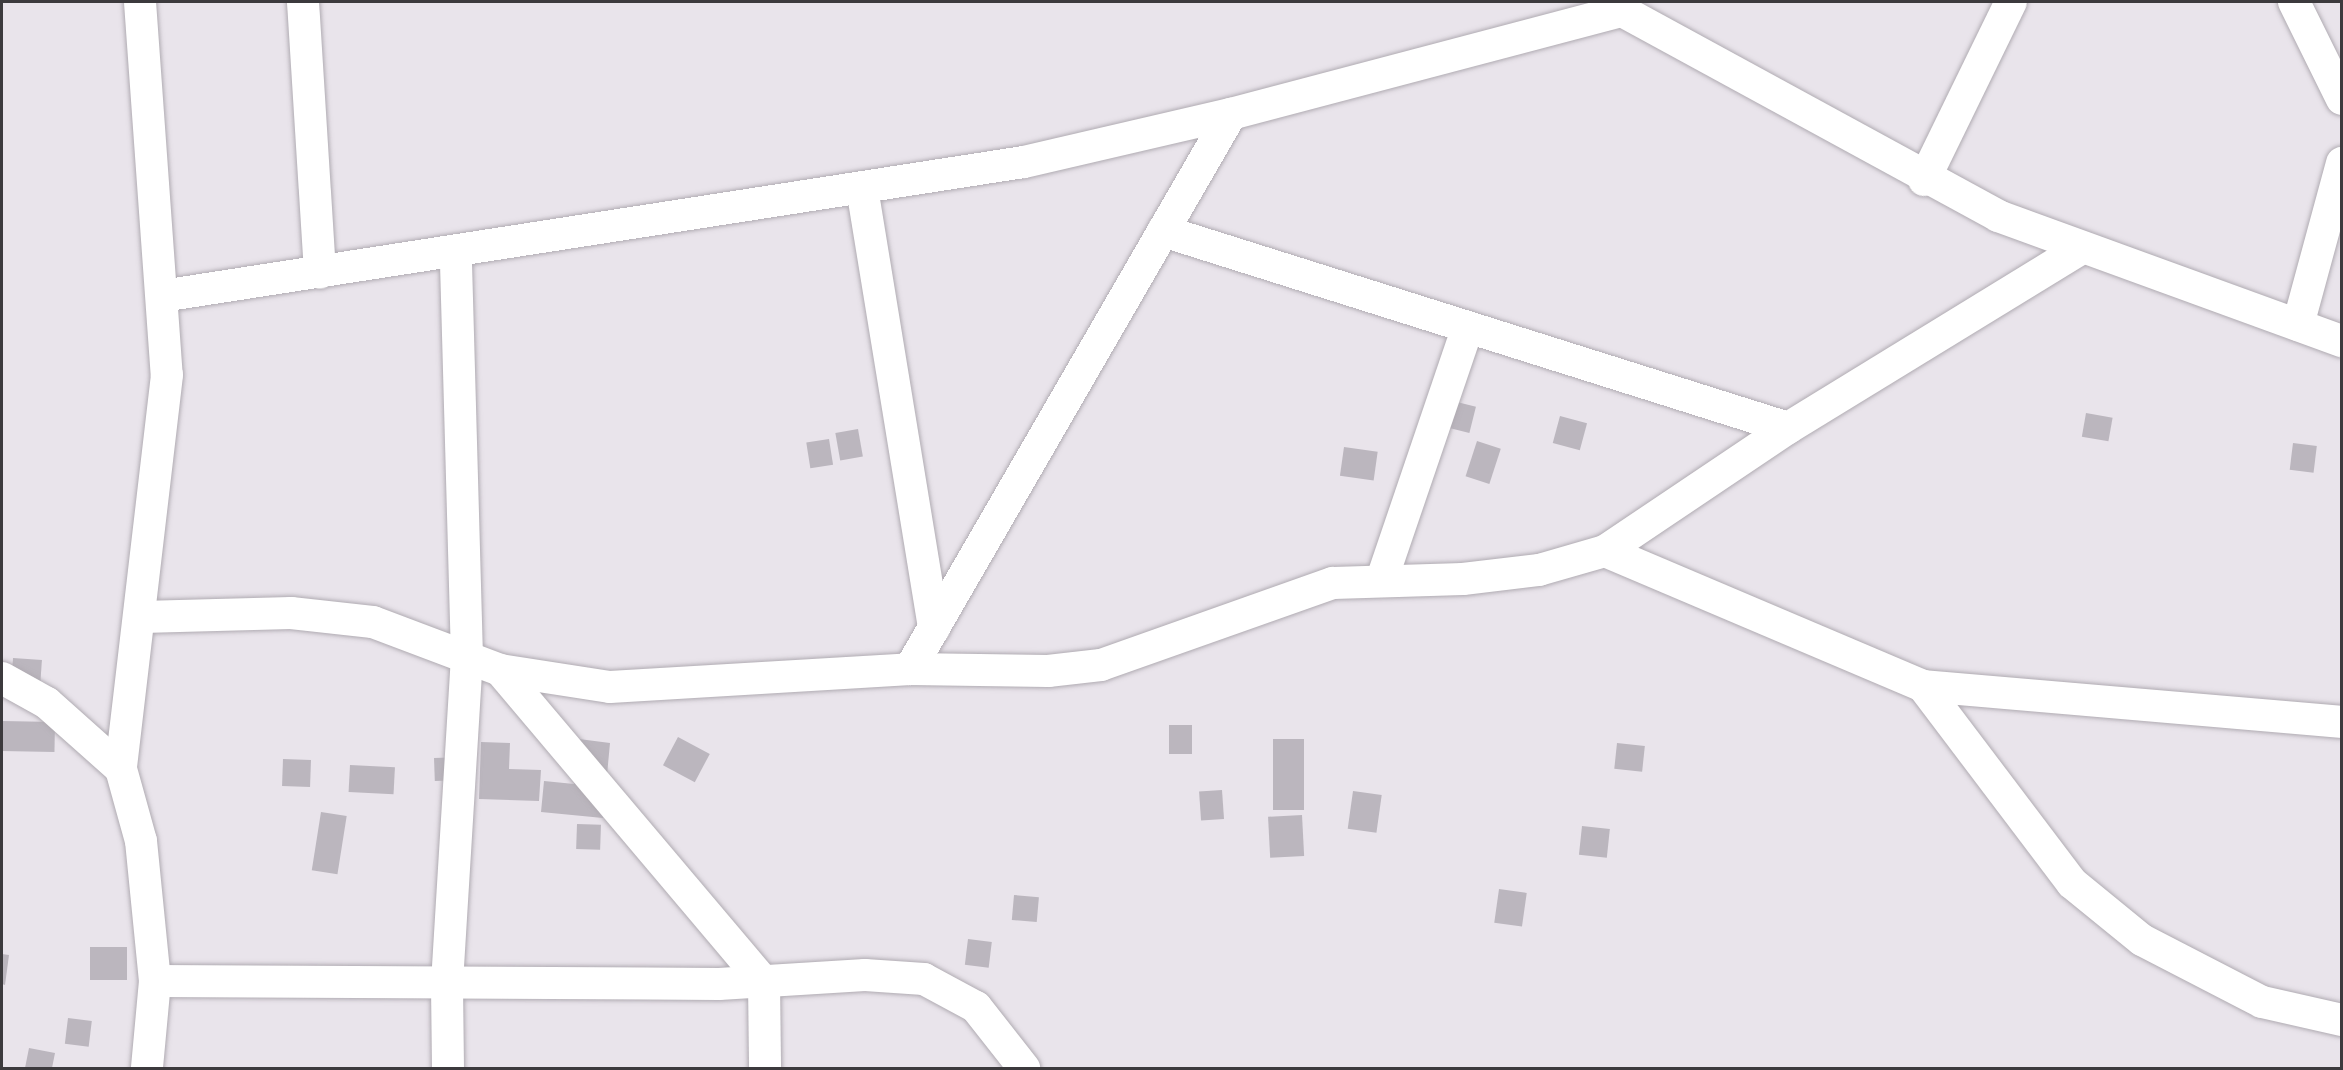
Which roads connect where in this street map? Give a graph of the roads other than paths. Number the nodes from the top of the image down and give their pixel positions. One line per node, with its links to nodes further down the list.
1 (140, 2): 15 (street)
2 (303, 2): 14 (street)
3 (2011, 2): 9 (street)
4 (2294, 2): 6 (street)
5 (1614, 6): 7 (street); 9 (street)
6 (2342, 99)
7 (1231, 114): 10 (street); 11 (street)
8 (2342, 163): 16 (street)
9 (1924, 180): 12 (street)
10 (862, 188): 13 (street); 23 (street)
11 (1163, 231): 17 (street); 23 (street)
12 (2078, 250): 16 (street); 19 (street)
13 (456, 251): 14 (street); 24 (street)
14 (320, 272): 15 (street)
15 (162, 296): 22 (street)
16 (2298, 326): 18 (street)
17 (1468, 327): 19 (street); 21 (street)
18 (2342, 341)
19 (1788, 428): 20 (street)
20 (1605, 550): 21 (street); 28 (street)
21 (1382, 579): 25 (street)
22 (142, 617): 24 (street); 30 (street)
23 (934, 628): 25 (street)
24 (467, 657): 26 (street); 33 (street)
25 (910, 669): 26 (street)
26 (500, 670): 32 (street)
27 (2, 678): 30 (street)
28 (1923, 686): 29 (street); 34 (street)
29 (2342, 723)
30 (121, 769): 31 (street)
31 (155, 981): 33 (street); 35 (street)
32 (764, 982): 33 (street); 37 (street); 38 (street)
33 (447, 983): 36 (street)
34 (2342, 1020)
35 (147, 1068)
36 (448, 1068)
37 (765, 1068)
38 (1024, 1068)

